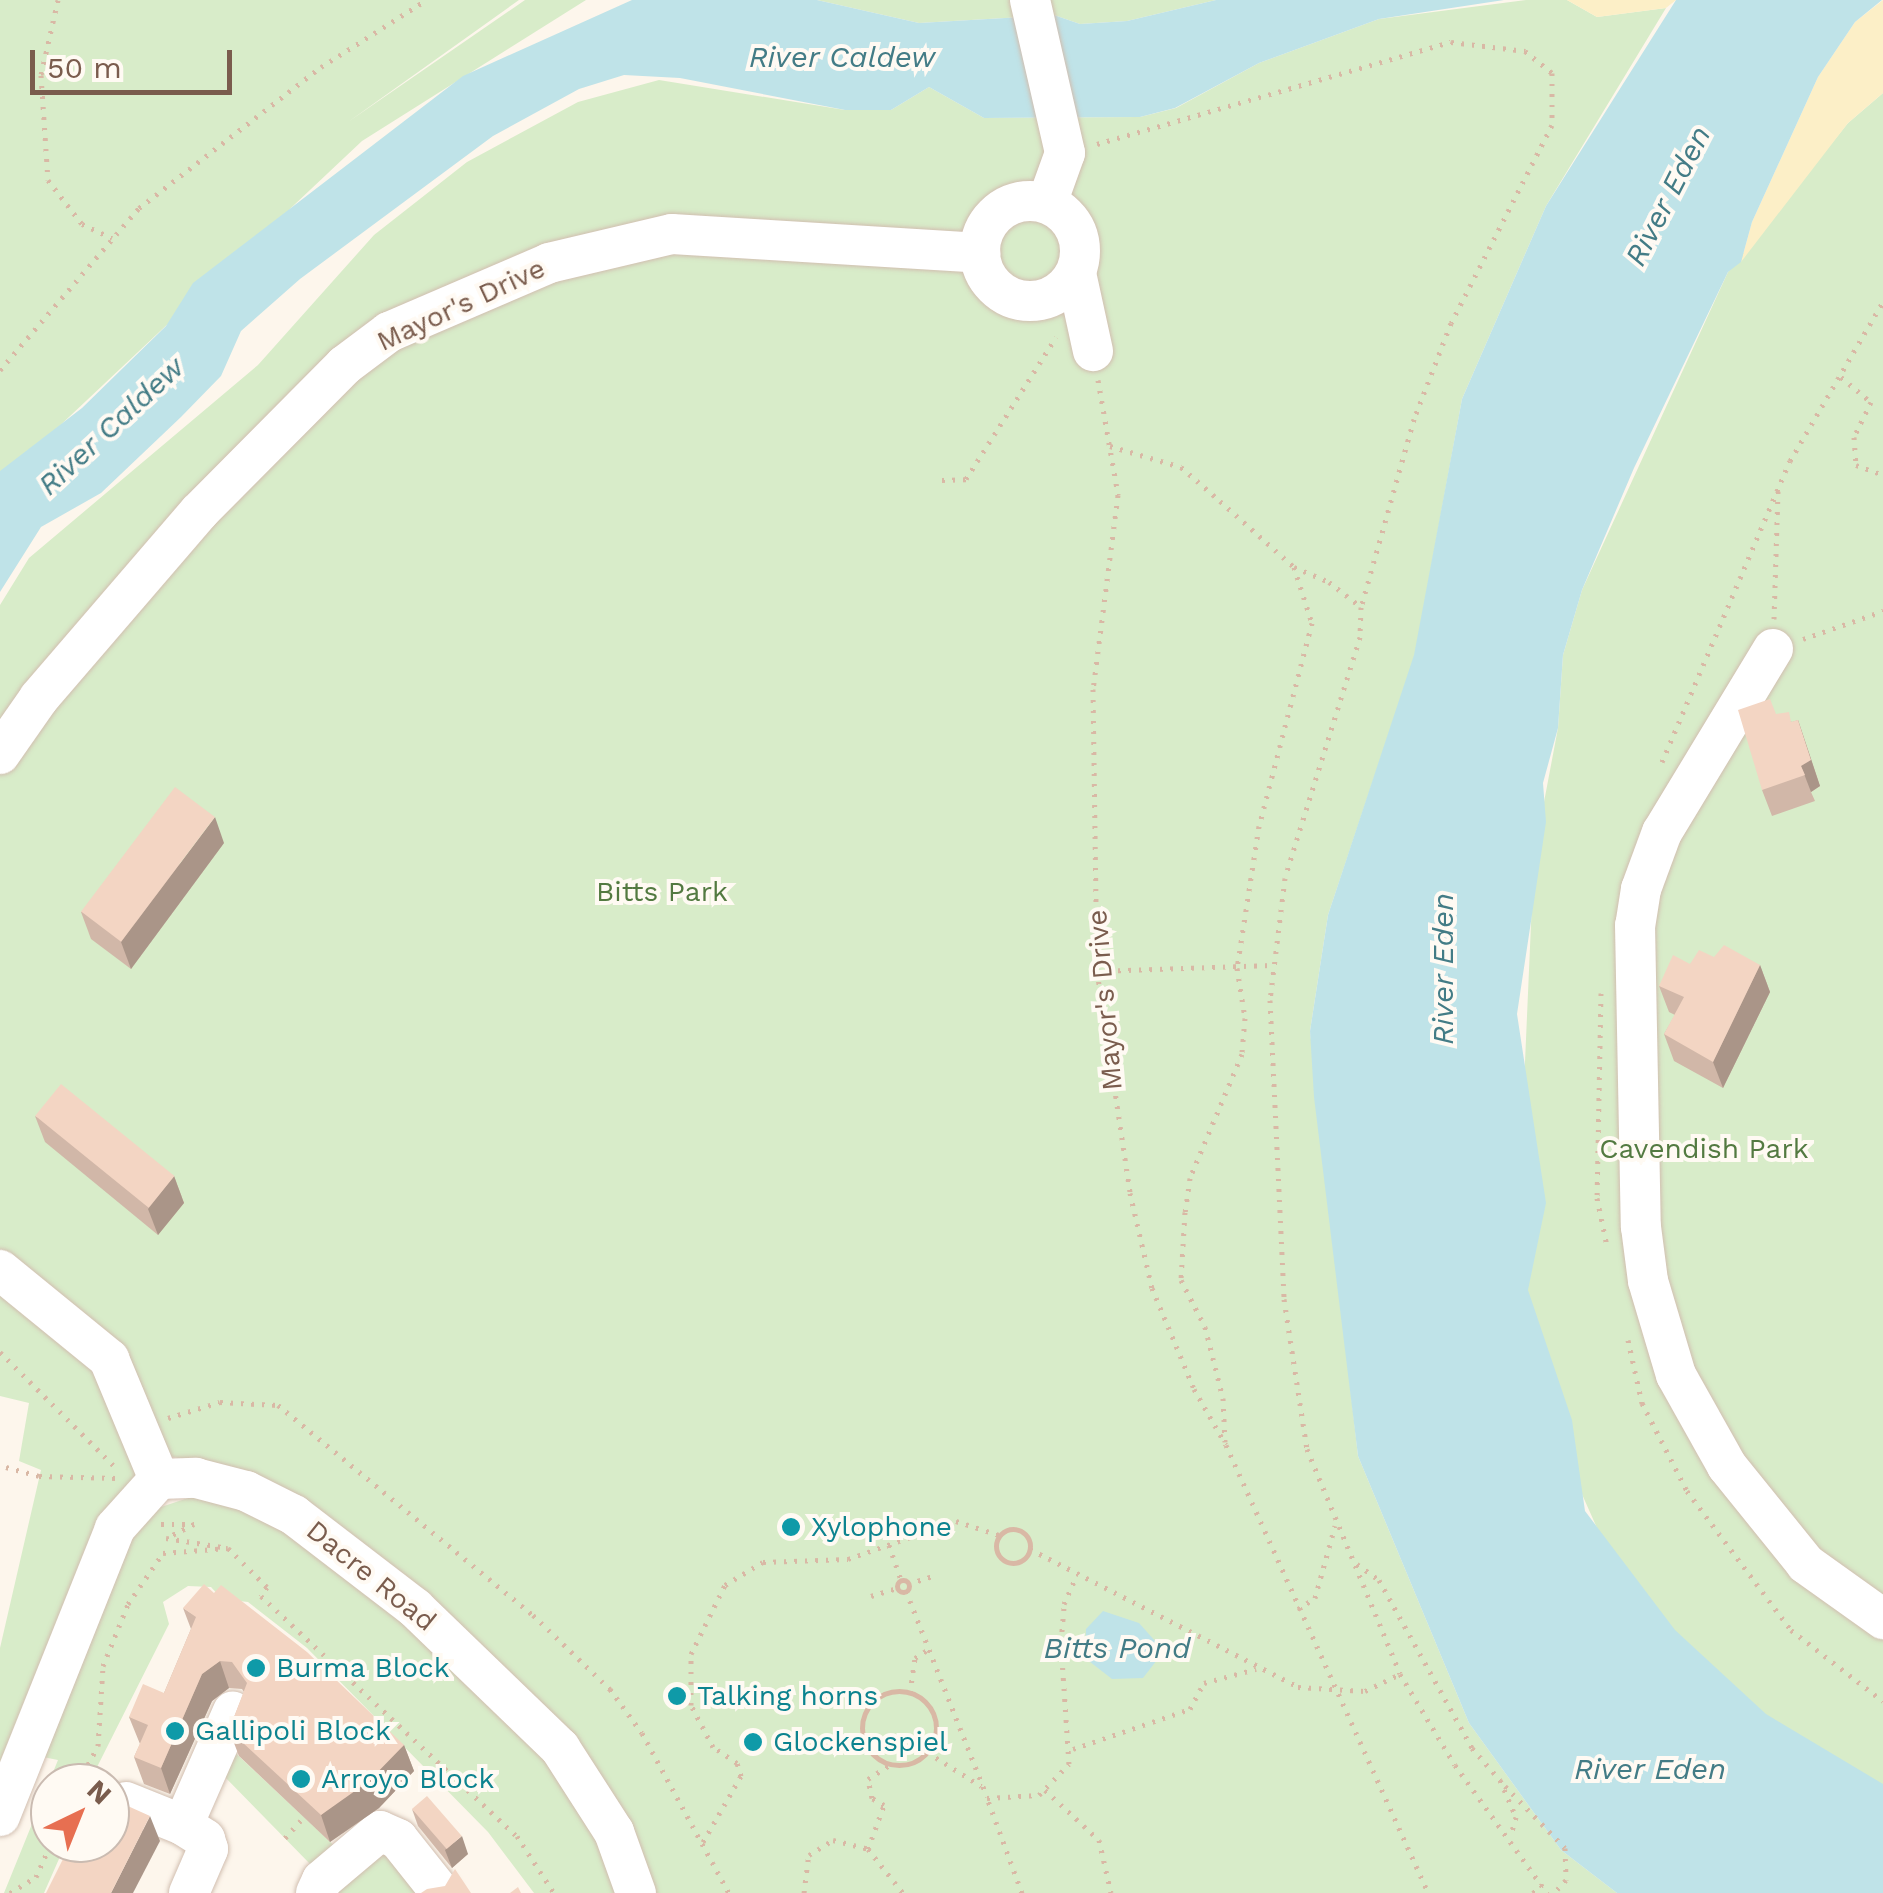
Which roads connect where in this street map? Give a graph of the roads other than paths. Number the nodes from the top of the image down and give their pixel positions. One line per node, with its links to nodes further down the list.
1 (1030, 0): 2 (street)
2 (1047, 203): 3 (street); 4 (street)
3 (980, 253): 4 (street); 7 (street, Mayor's Drive)
4 (1064, 285): 5 (street)
5 (1093, 350)
6 (1773, 649): 10 (street)
7 (0, 754)
8 (0, 1270): 9 (street)
9 (158, 1479): 13 (street); 18 (street, Dacre Road)
10 (1883, 1619)
11 (233, 1711): 14 (street)
12 (130, 1804): 14 (street)
13 (0, 1816)
14 (182, 1826): 16 (street)
15 (446, 1891): 17 (street)
16 (190, 1893)
17 (316, 1893)
18 (636, 1893)

